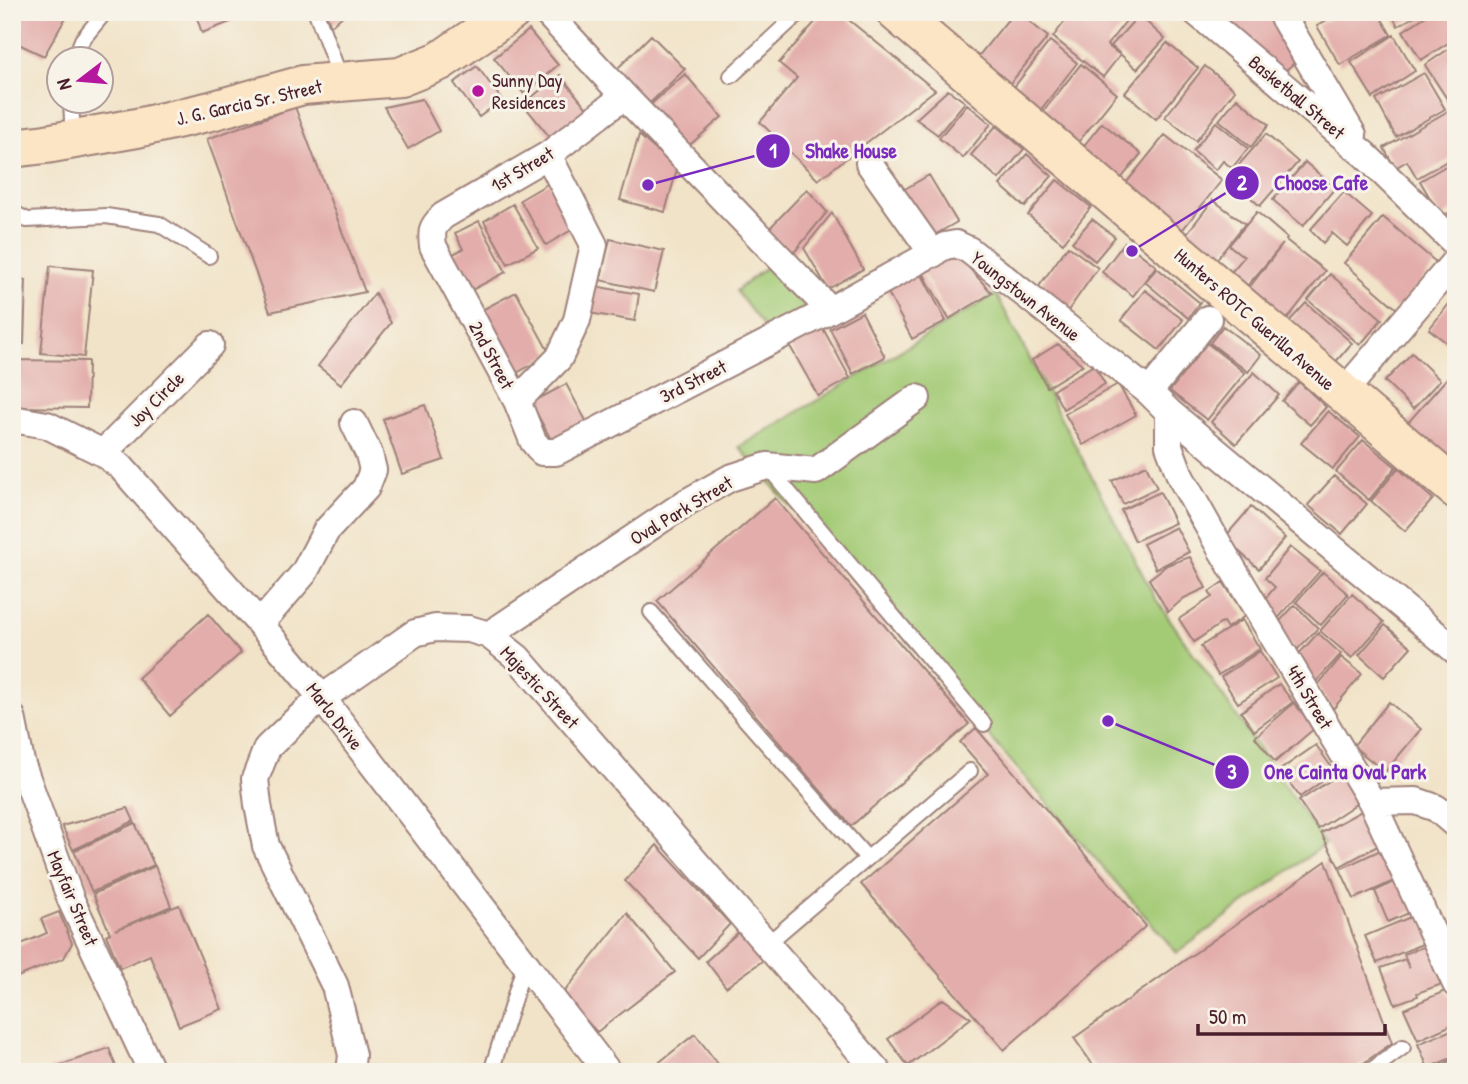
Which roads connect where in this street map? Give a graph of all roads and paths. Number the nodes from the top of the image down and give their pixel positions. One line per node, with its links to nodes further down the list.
1 (105, 12): 9 (lane)
2 (316, 12): 11 (lane)
3 (510, 12): 11 (street, J. G. Garcia Sr. Street)
4 (547, 12): 12 (street)
5 (800, 12): 10 (lane)
6 (896, 12): 29 (street, Hunters ROTC Guerilla Avenue)
7 (1196, 12): 17 (street, Basketball Street)
8 (1280, 12): 17 (street)
9 (80, 46)
10 (732, 76)
11 (341, 82): 14 (street, J. G. Garcia Sr. Street)
12 (624, 96): 16 (street, 1st Street); 25 (street)
13 (71, 116): 14 (lane)
14 (73, 139): 15 (street, J. G. Garcia Sr. Street)
15 (12, 148)
16 (548, 155): 21 (street, 1st Street); 31 (street)
17 (1365, 155): 20 (street, Basketball Street)
18 (869, 163): 22 (street)
19 (12, 212): 23 (lane)
20 (1456, 244)
21 (433, 246): 31 (street, 2nd Street)
22 (933, 254): 25 (street, Youngstown Avenue); 28 (street, Youngstown Avenue)
23 (209, 256)
24 (1456, 260): 29 (street)
25 (830, 310): 36 (street, 3rd Street)
26 (1208, 319): 28 (street)
27 (210, 345): 37 (street, Joy Circle)
28 (1149, 392): 32 (street, Youngstown Avenue)
29 (1342, 394): 40 (street, Hunters ROTC Guerilla Avenue)
30 (917, 398): 38 (street, Oval Park Street)
31 (517, 401): 36 (street, 2nd Street)
32 (1169, 412): 35 (street, Youngstown Avenue); 39 (street, 4th Street)
33 (12, 419): 37 (street, Marlo Drive)
34 (354, 423): 42 (street)
35 (1212, 446): 39 (street); 44 (street, Youngstown Avenue)
36 (556, 452)
37 (103, 453): 42 (street, Marlo Drive)
38 (767, 466): 43 (street, Oval Park Street); 47 (lane)
39 (1181, 478): 50 (street, 4th Street)
40 (1456, 489)
41 (651, 612): 53 (lane)
42 (260, 624): 45 (street, Marlo Drive)
43 (489, 635): 45 (street, Majestic Street); 54 (street, Majestic Street)
44 (1456, 651)
45 (321, 698): 55 (street, Marlo Drive); 59 (street, Majestic Street)
46 (12, 717): 58 (street, Mayfair Street)
47 (984, 724)
48 (970, 771): 53 (lane)
49 (1416, 801): 50 (street); 51 (street); 52 (street)
50 (1372, 802): 52 (street, 4th Street)
51 (1456, 825)
52 (1385, 830): 56 (street, 4th Street)
53 (867, 858): 54 (lane)
54 (767, 944): 62 (street, Majestic Street)
55 (525, 963): 60 (lane); 61 (street, Marlo Drive)
56 (1456, 984)
57 (1403, 1047): 63 (lane)
58 (152, 1072)
59 (350, 1072)
60 (491, 1072)
61 (608, 1072)
62 (878, 1072)
63 (1369, 1072)

